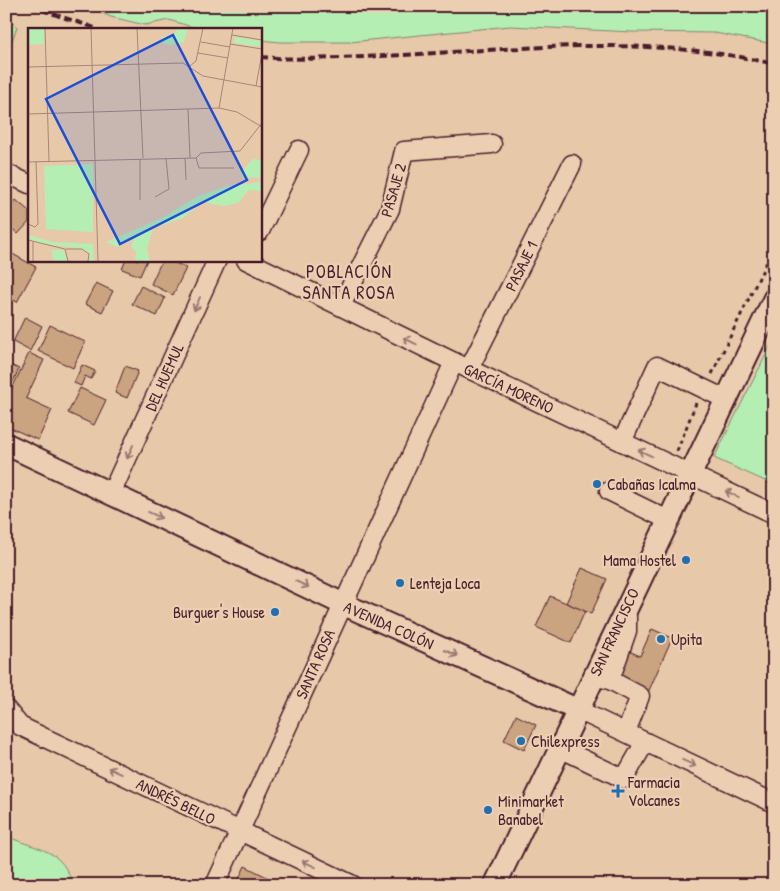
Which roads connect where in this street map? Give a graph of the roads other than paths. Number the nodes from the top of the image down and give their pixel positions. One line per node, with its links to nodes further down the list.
1 (492, 144): 10 (street, PASAJE 2)
2 (300, 150): 6 (street)
3 (572, 164): 11 (street, PASAJE 1)
4 (6, 173): 5 (street)
5 (28, 184)
6 (261, 229)
7 (217, 261): 17 (street, DEL HUEMUL, one-way to 17)
8 (248, 261): 10 (street, GARCÍA MORENO)
9 (774, 299): 12 (main road, SAN FRANCISCO)
10 (341, 306): 11 (street, GARCÍA MORENO, one-way to 10)
11 (462, 366): 13 (street, GARCÍA MORENO); 20 (street, SANTA ROSA)
12 (726, 399): 13 (street); 15 (main road, SAN FRANCISCO)
13 (622, 442): 15 (street, GARCÍA MORENO, one-way to 13)
14 (6, 444): 17 (main road, AVENIDA COLÓN)
15 (681, 470): 18 (street, GARCÍA MORENO, one-way to 15); 19 (main road, SAN FRANCISCO)
16 (609, 491): 19 (street)
17 (111, 494): 20 (main road, AVENIDA COLÓN, one-way to 20)
18 (774, 514)
19 (668, 520): 21 (main road, SAN FRANCISCO)
20 (343, 604): 23 (main road, AVENIDA COLÓN, one-way to 23); 28 (street, SANTA ROSA)
21 (602, 678): 23 (main road, SAN FRANCISCO); 24 (street)
22 (6, 709): 28 (street, ANDRÉS BELLO, one-way to 22)
23 (578, 710): 24 (street, AVENIDA COLÓN); 26 (main road, SAN FRANCISCO)
24 (626, 732): 25 (street, AVENIDA COLÓN)
25 (645, 742): 26 (street); 27 (street, AVENIDA COLÓN, one-way to 27)
26 (560, 748): 31 (main road, SAN FRANCISCO)
27 (774, 803)
28 (240, 831): 29 (street, SANTA ROSA); 30 (street, ANDRÉS BELLO, one-way to 28)
29 (215, 885)
30 (353, 885)
31 (496, 885)

